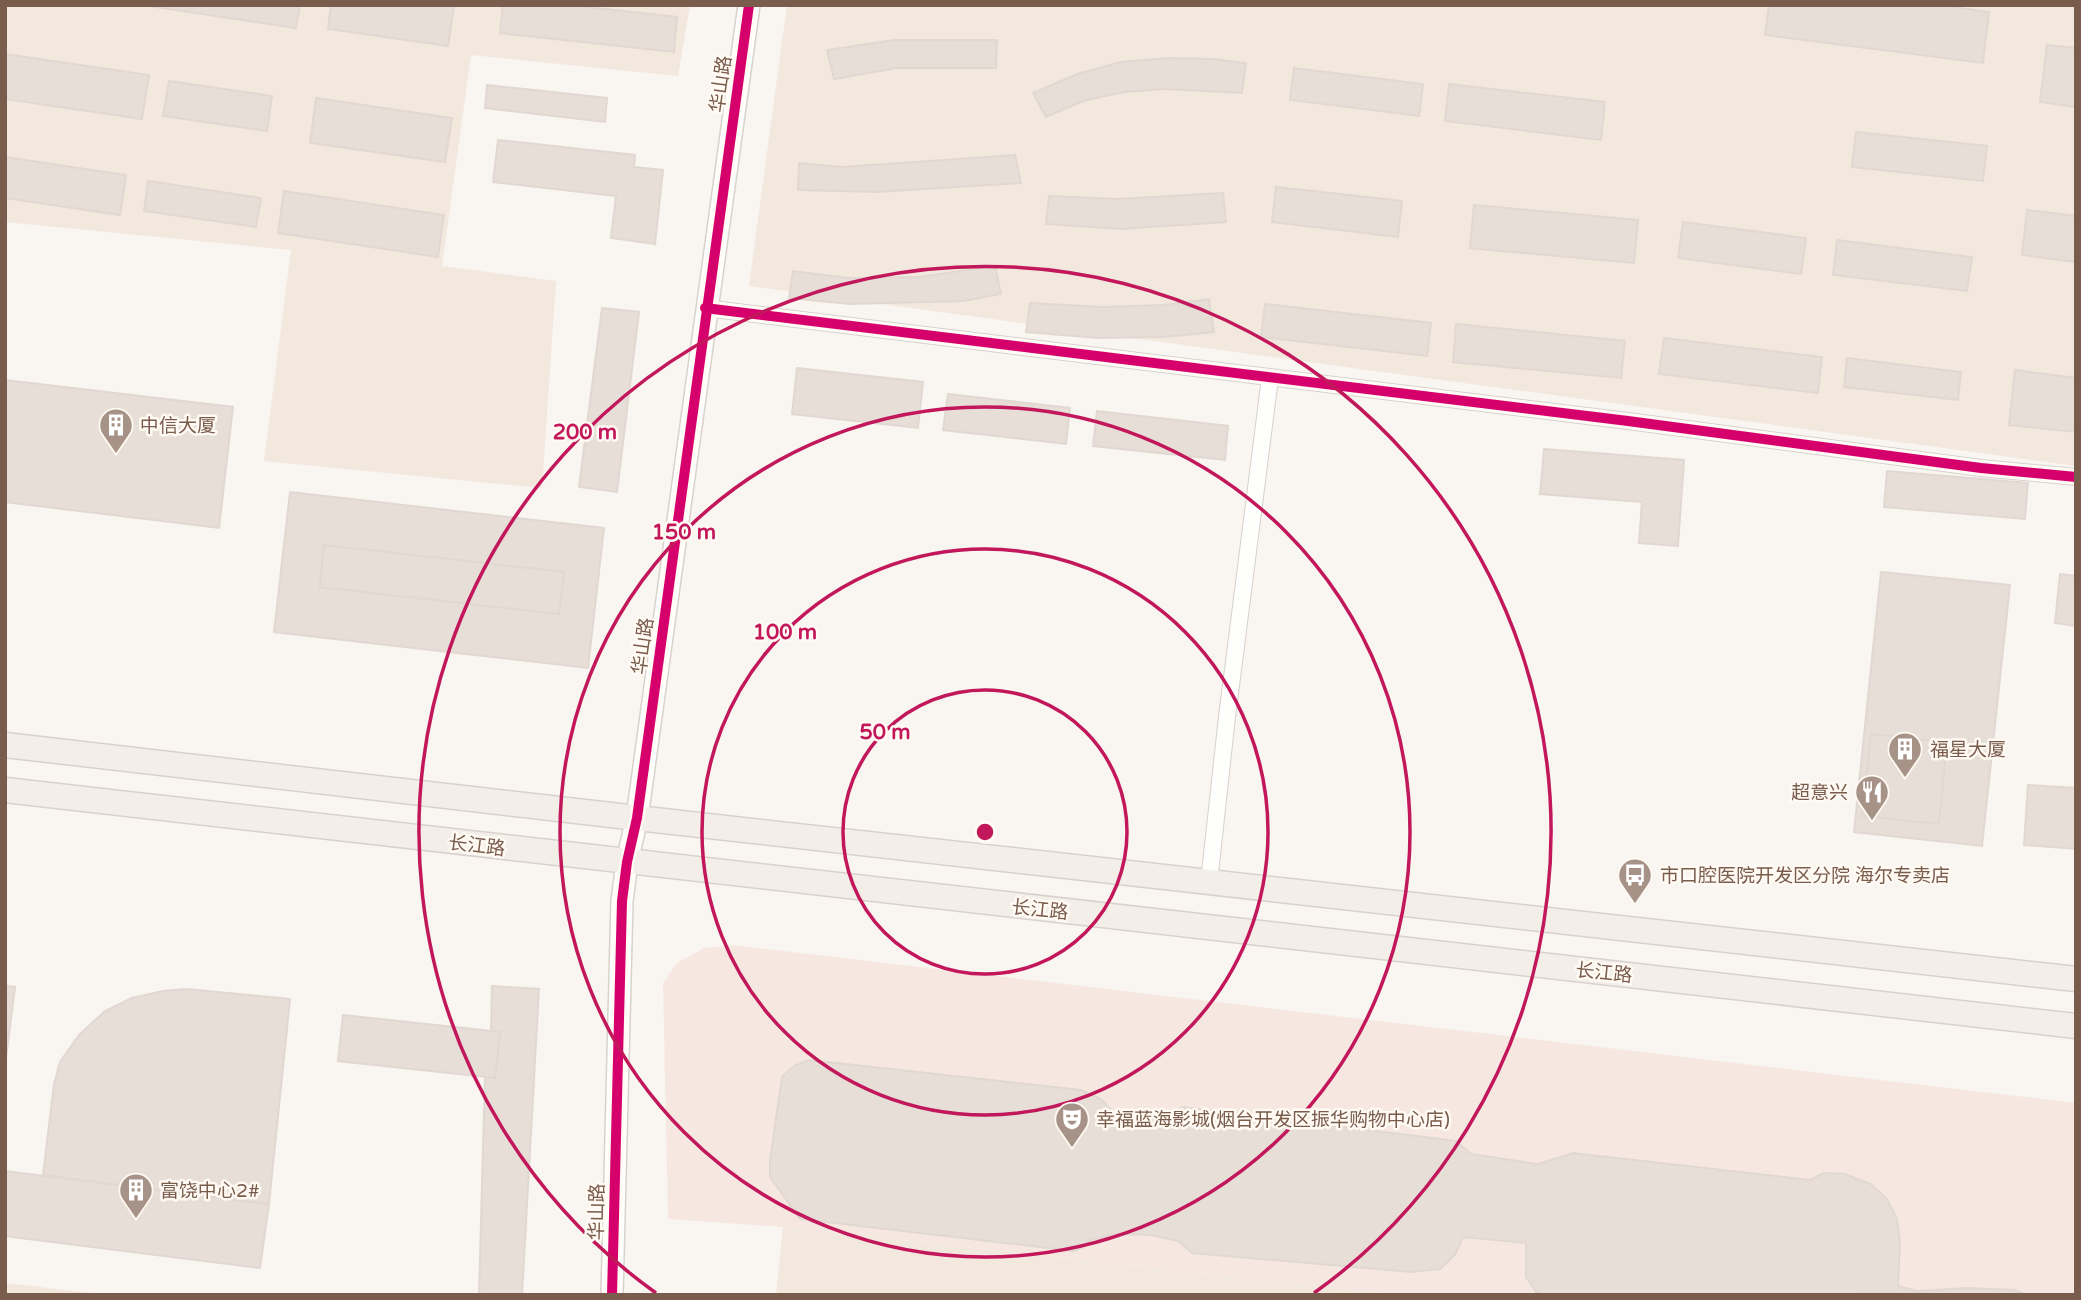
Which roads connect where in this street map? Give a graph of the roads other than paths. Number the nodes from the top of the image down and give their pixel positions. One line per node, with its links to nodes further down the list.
1 (749, 5): 2 (street, 华山路)
2 (705, 308): 3 (street); 7 (street, 华山路)
3 (1270, 378): 4 (street); 9 (street)
4 (2076, 477)
5 (5, 745): 7 (main road)
6 (5, 790): 8 (main road, 长江路)
7 (637, 818): 8 (street, 华山路); 9 (main road)
8 (627, 862): 11 (main road, 长江路); 12 (street, 华山路)
9 (1209, 882): 10 (main road)
10 (2076, 979)
11 (2076, 1026)
12 (612, 1295)

